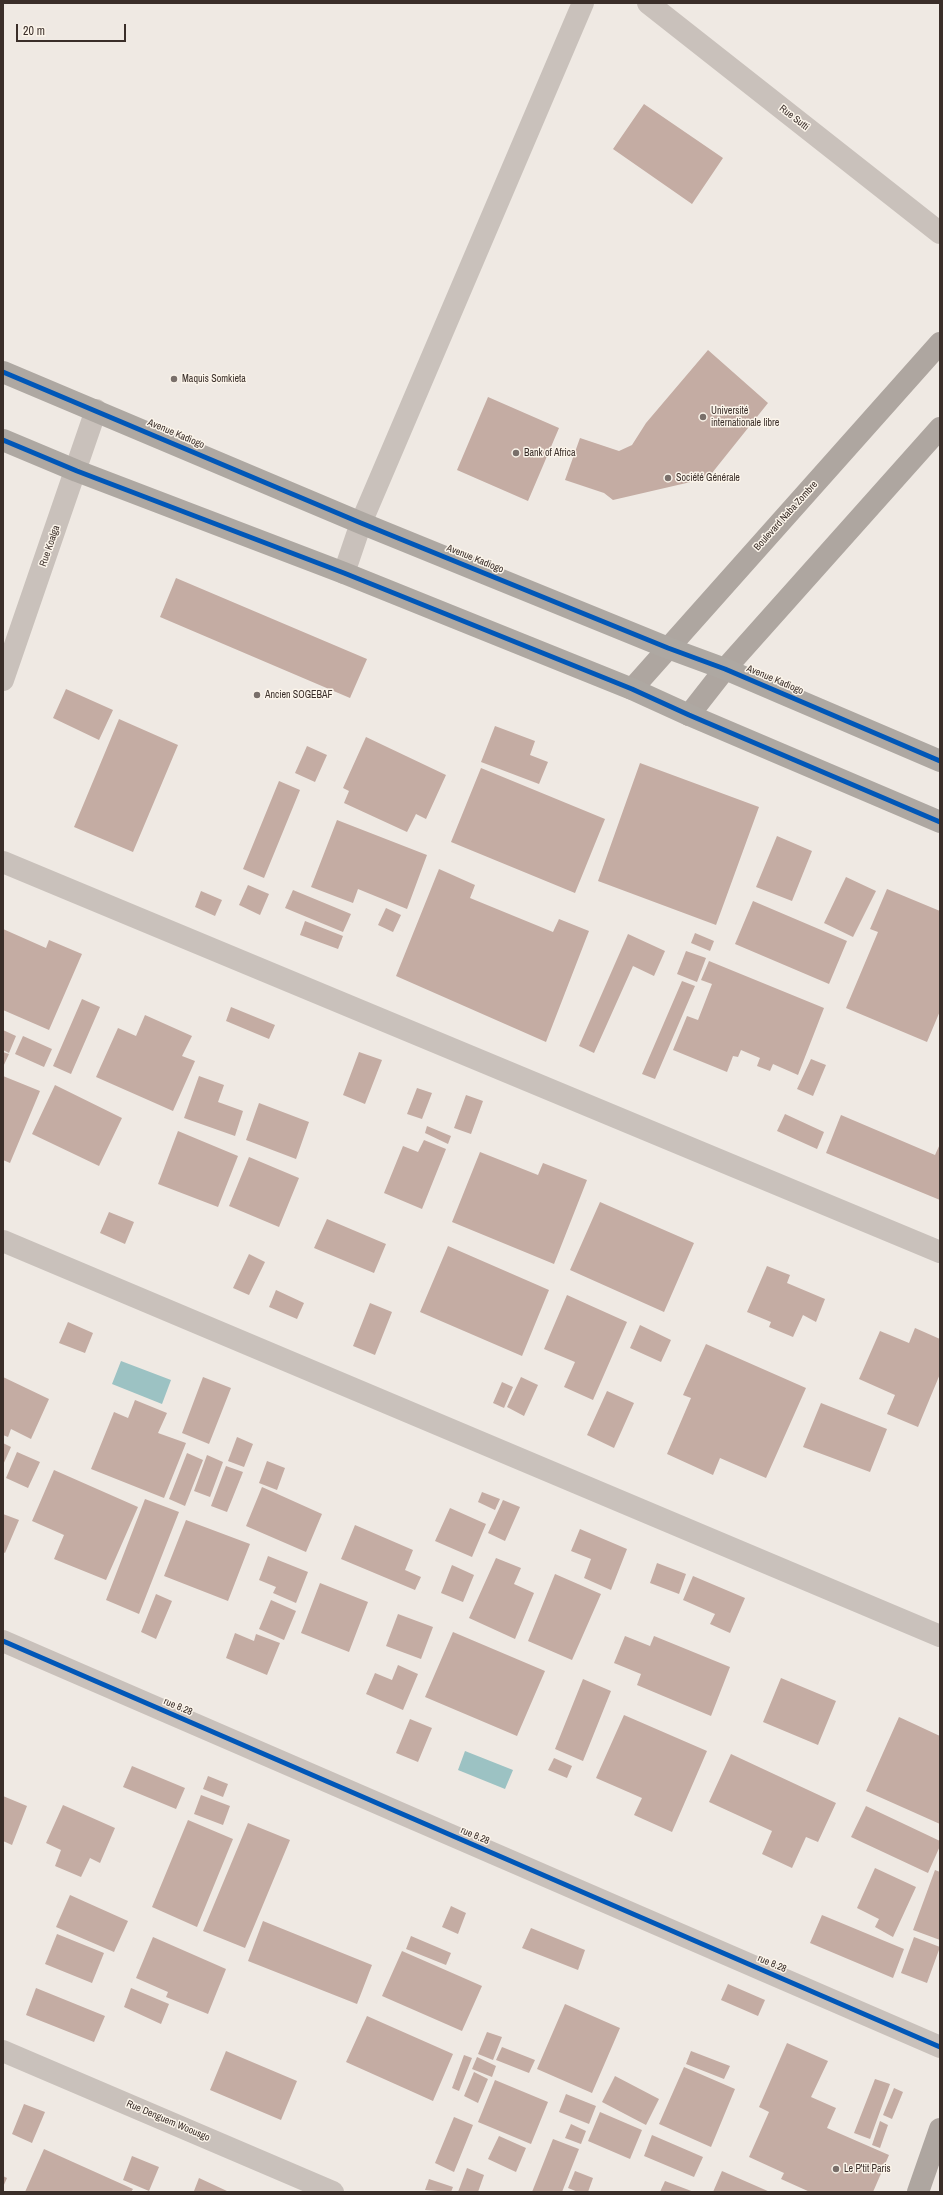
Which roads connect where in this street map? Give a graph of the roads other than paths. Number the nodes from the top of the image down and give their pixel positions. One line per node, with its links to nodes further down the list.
1 (583, 3): 10 (street)
2 (648, 3): 3 (street, Rue Sutti)
3 (940, 233)
4 (940, 343): 12 (main road, Boulevard Naba Zombre)
5 (3, 372): 6 (highway, Avenue Kadiogo)
6 (96, 410): 9 (street, Rue Koalga); 10 (highway, Avenue Kadiogo)
7 (940, 428): 13 (main road)
8 (3, 440): 9 (highway)
9 (77, 470): 11 (highway); 14 (street, Rue Koalga)
10 (361, 522): 11 (street); 12 (highway, Avenue Kadiogo)
11 (344, 573): 15 (highway)
12 (668, 648): 13 (highway, Avenue Kadiogo); 15 (main road, Boulevard Naba Zombre)
13 (726, 669): 16 (main road); 17 (highway, Avenue Kadiogo)
14 (3, 680)
15 (632, 689): 16 (highway)
16 (689, 715): 18 (highway)
17 (940, 761)
18 (940, 822)
19 (3, 862): 21 (street)
20 (3, 1241): 22 (street)
21 (940, 1252)
22 (940, 1636)
23 (3, 1641): 24 (street, rue 8.28)
24 (940, 2047)
25 (3, 2050): 27 (street, Rue Denguem Woousgo)
26 (940, 2128): 28 (main road)
27 (333, 2192)
28 (918, 2192)

